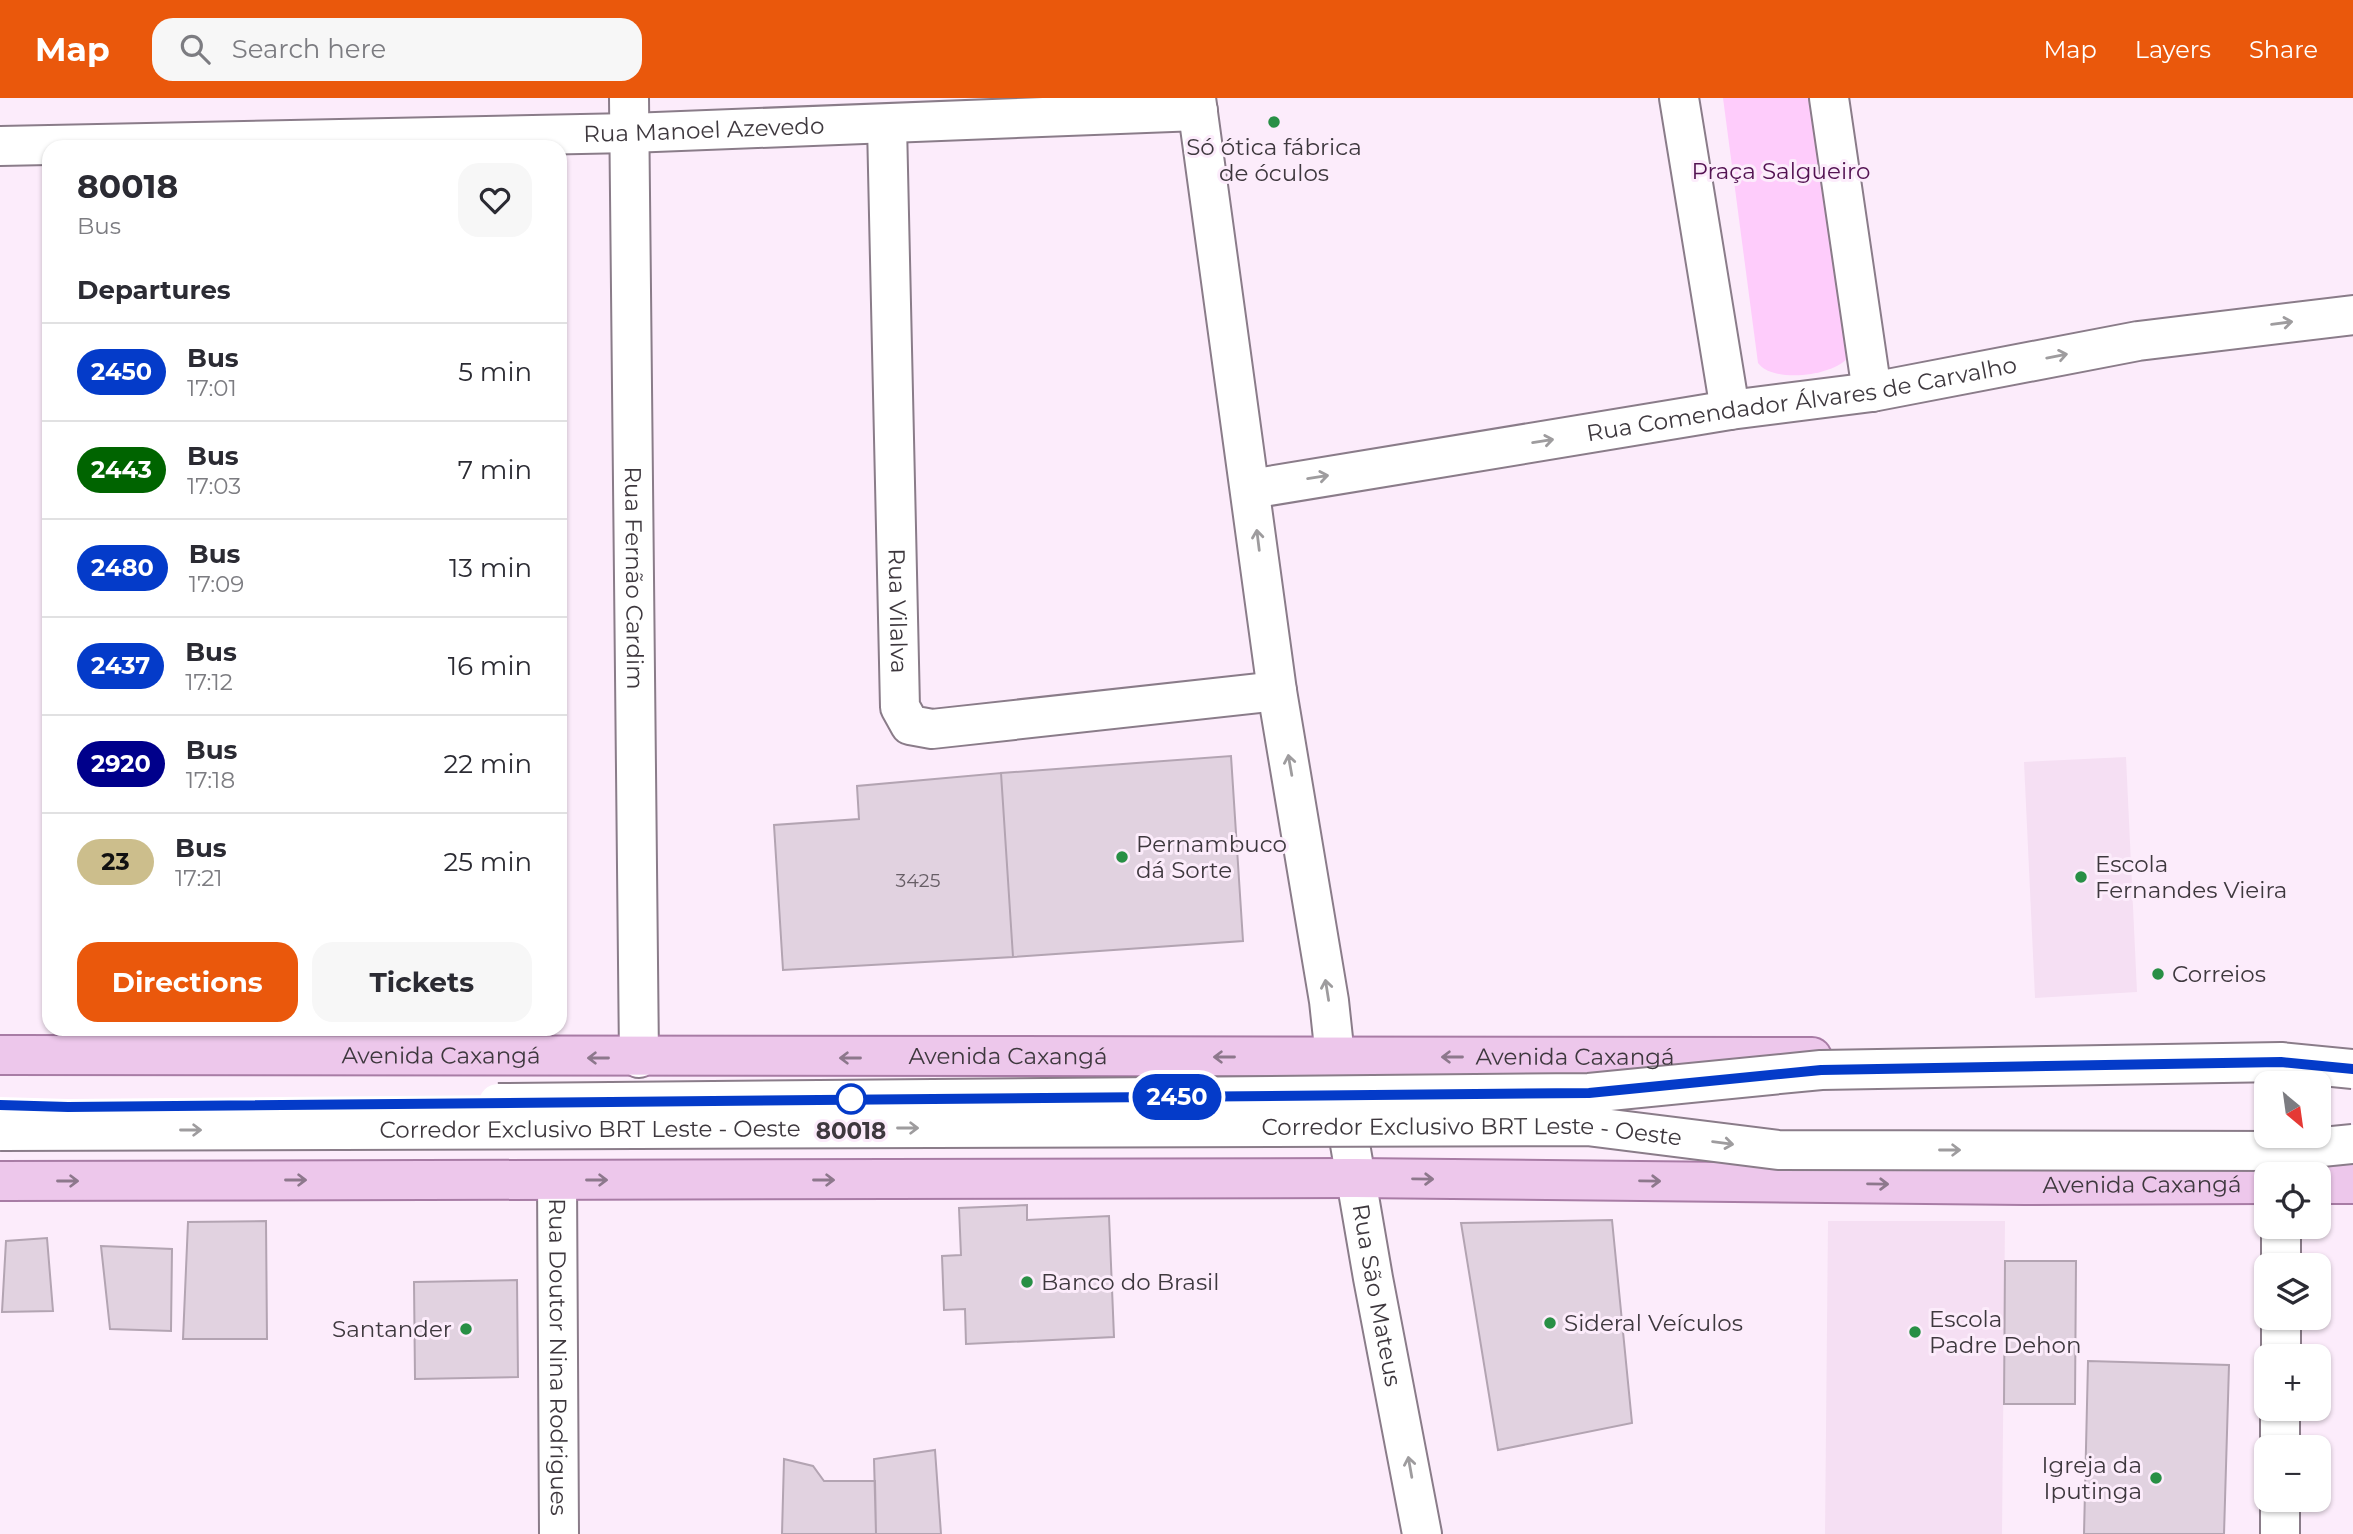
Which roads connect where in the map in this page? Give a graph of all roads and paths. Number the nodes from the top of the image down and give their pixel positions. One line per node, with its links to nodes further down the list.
1 (1679, 98): 11 (street)
2 (1829, 98): 10 (street)
3 (1197, 104): 5 (street, Rua Manoel Azevedo); 12 (street, Rua São Mateus)
4 (629, 116): 5 (street, Rua Manoel Azevedo); 6 (street, Rua Manoel Azevedo); 18 (street, Rua Fernão Cardim)
5 (887, 125): 13 (street, Rua Vilalva)
6 (185, 140)
7 (0, 146): 8 (street, Rua Manoel Azevedo)
8 (42, 146)
9 (2353, 314): 10 (street, Rua Comendador Álvares de Carvalho, one-way to 9)
10 (1872, 392): 11 (street, Rua Comendador Álvares de Carvalho)
11 (1730, 410): 12 (street, Rua Comendador Álvares de Carvalho, one-way to 11)
12 (1251, 489): 13 (street, Rua São Mateus, one-way to 12)
13 (1277, 691): 17 (street, Rua São Mateus, one-way to 13)
14 (99, 1043): 15 (main road, Avenida Caxangá); 18 (main road, Avenida Caxangá, one-way to 14)
15 (0, 1055)
16 (2353, 1056): 17 (main road, Avenida Caxangá, one-way to 17)
17 (1335, 1057): 18 (main road, Avenida Caxangá, one-way to 18); 23 (street, Rua São Mateus)
18 (639, 1058)
19 (2353, 1069): 20 (street, Corredor Exclusivo BRT Leste - Oeste, bridge)
20 (0, 1105)
21 (0, 1131): 22 (street, Corredor Exclusivo BRT Leste - Oeste, one-way to 22, bridge)
22 (2353, 1144)
23 (1355, 1178): 24 (main road, Avenida Caxangá, one-way to 23); 26 (main road, Avenida Caxangá, one-way to 26); 31 (street, Rua São Mateus, one-way to 23)
24 (557, 1180): 25 (main road, Avenida Caxangá, one-way to 24); 30 (street, Rua Doutor Nina Rodrigues)
25 (0, 1181)
26 (2254, 1184)
27 (2331, 1184): 28 (main road)
28 (2353, 1184)
29 (2280, 1512): 32 (street)
30 (559, 1534)
31 (1422, 1534)
32 (2280, 1534)

